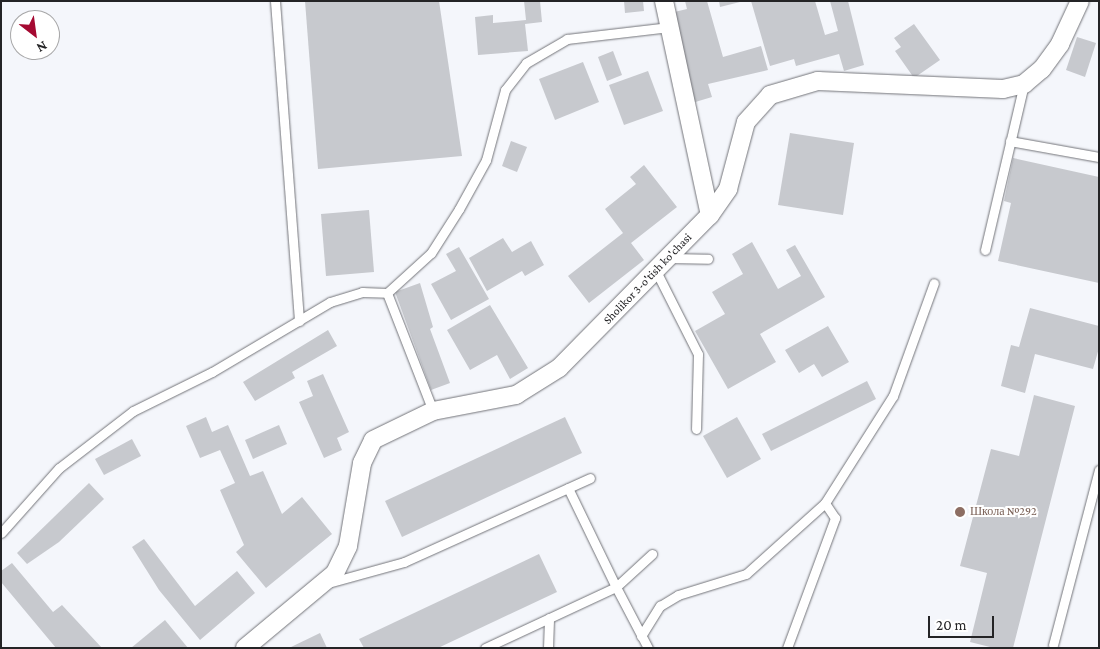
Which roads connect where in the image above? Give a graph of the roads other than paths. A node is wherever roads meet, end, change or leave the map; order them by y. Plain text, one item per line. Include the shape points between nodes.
1 (275, 1) edge
2 (664, 1) edge
3 (1080, 1) edge
4 (669, 27) junction
5 (1024, 84) junction
6 (1010, 141) junction
7 (1099, 158) edge
8 (710, 215) junction
9 (985, 250) dead end
10 (669, 258) junction
11 (708, 259) dead end
12 (656, 270) junction
13 (934, 283) dead end
14 (387, 293) junction
15 (299, 320) junction
16 (432, 411) junction
17 (696, 429) dead end
18 (1099, 470) edge
19 (590, 478) dead end
20 (568, 488) junction
21 (825, 503) junction
22 (1, 533) edge
23 (652, 554) dead end
24 (325, 584) junction
25 (616, 587) junction
26 (549, 618) junction
27 (641, 636) junction
28 (1053, 645) dead end
29 (244, 648) edge
30 (485, 648) edge
31 (548, 648) edge
32 (648, 648) edge
33 (788, 648) edge

1 - 15 lane
2 - 4 street
3 - 5 street, Sholikor 3-o'tish ko'chasi via 1056,50 1042,70
4 - 8 street
4 - 14 lane via 567,39 526,63 504,90 486,160 459,209 431,253
5 - 6 lane
5 - 8 street, Sholikor 3-o'tish ko'chasi via 1004,89 818,81 785,89 758,106 746,122 728,189
6 - 7 lane
6 - 9 lane
8 - 10 street, Sholikor 3-o'tish ko'chasi
10 - 11 lane
10 - 12 street, Sholikor 3-o'tish ko'chasi
12 - 16 street, Sholikor 3-o'tish ko'chasi via 566,361 532,388 500,400
12 - 17 lane via 698,354
13 - 21 lane via 893,396
14 - 15 lane via 362,292 330,302
14 - 16 lane
15 - 22 lane via 212,372 133,411 59,468
16 - 24 street, Sholikor 3-o'tish ko'chasi via 384,432 366,451 348,546 335,573
18 - 28 lane
19 - 20 lane
20 - 24 lane via 404,562
20 - 25 lane
21 - 27 lane via 746,574 678,596 660,606
21 - 33 lane via 834,518
23 - 25 lane
24 - 29 street, Sholikor 3-o'tish ko'chasi
25 - 26 lane
25 - 27 lane
26 - 30 lane
26 - 31 lane
27 - 32 lane

